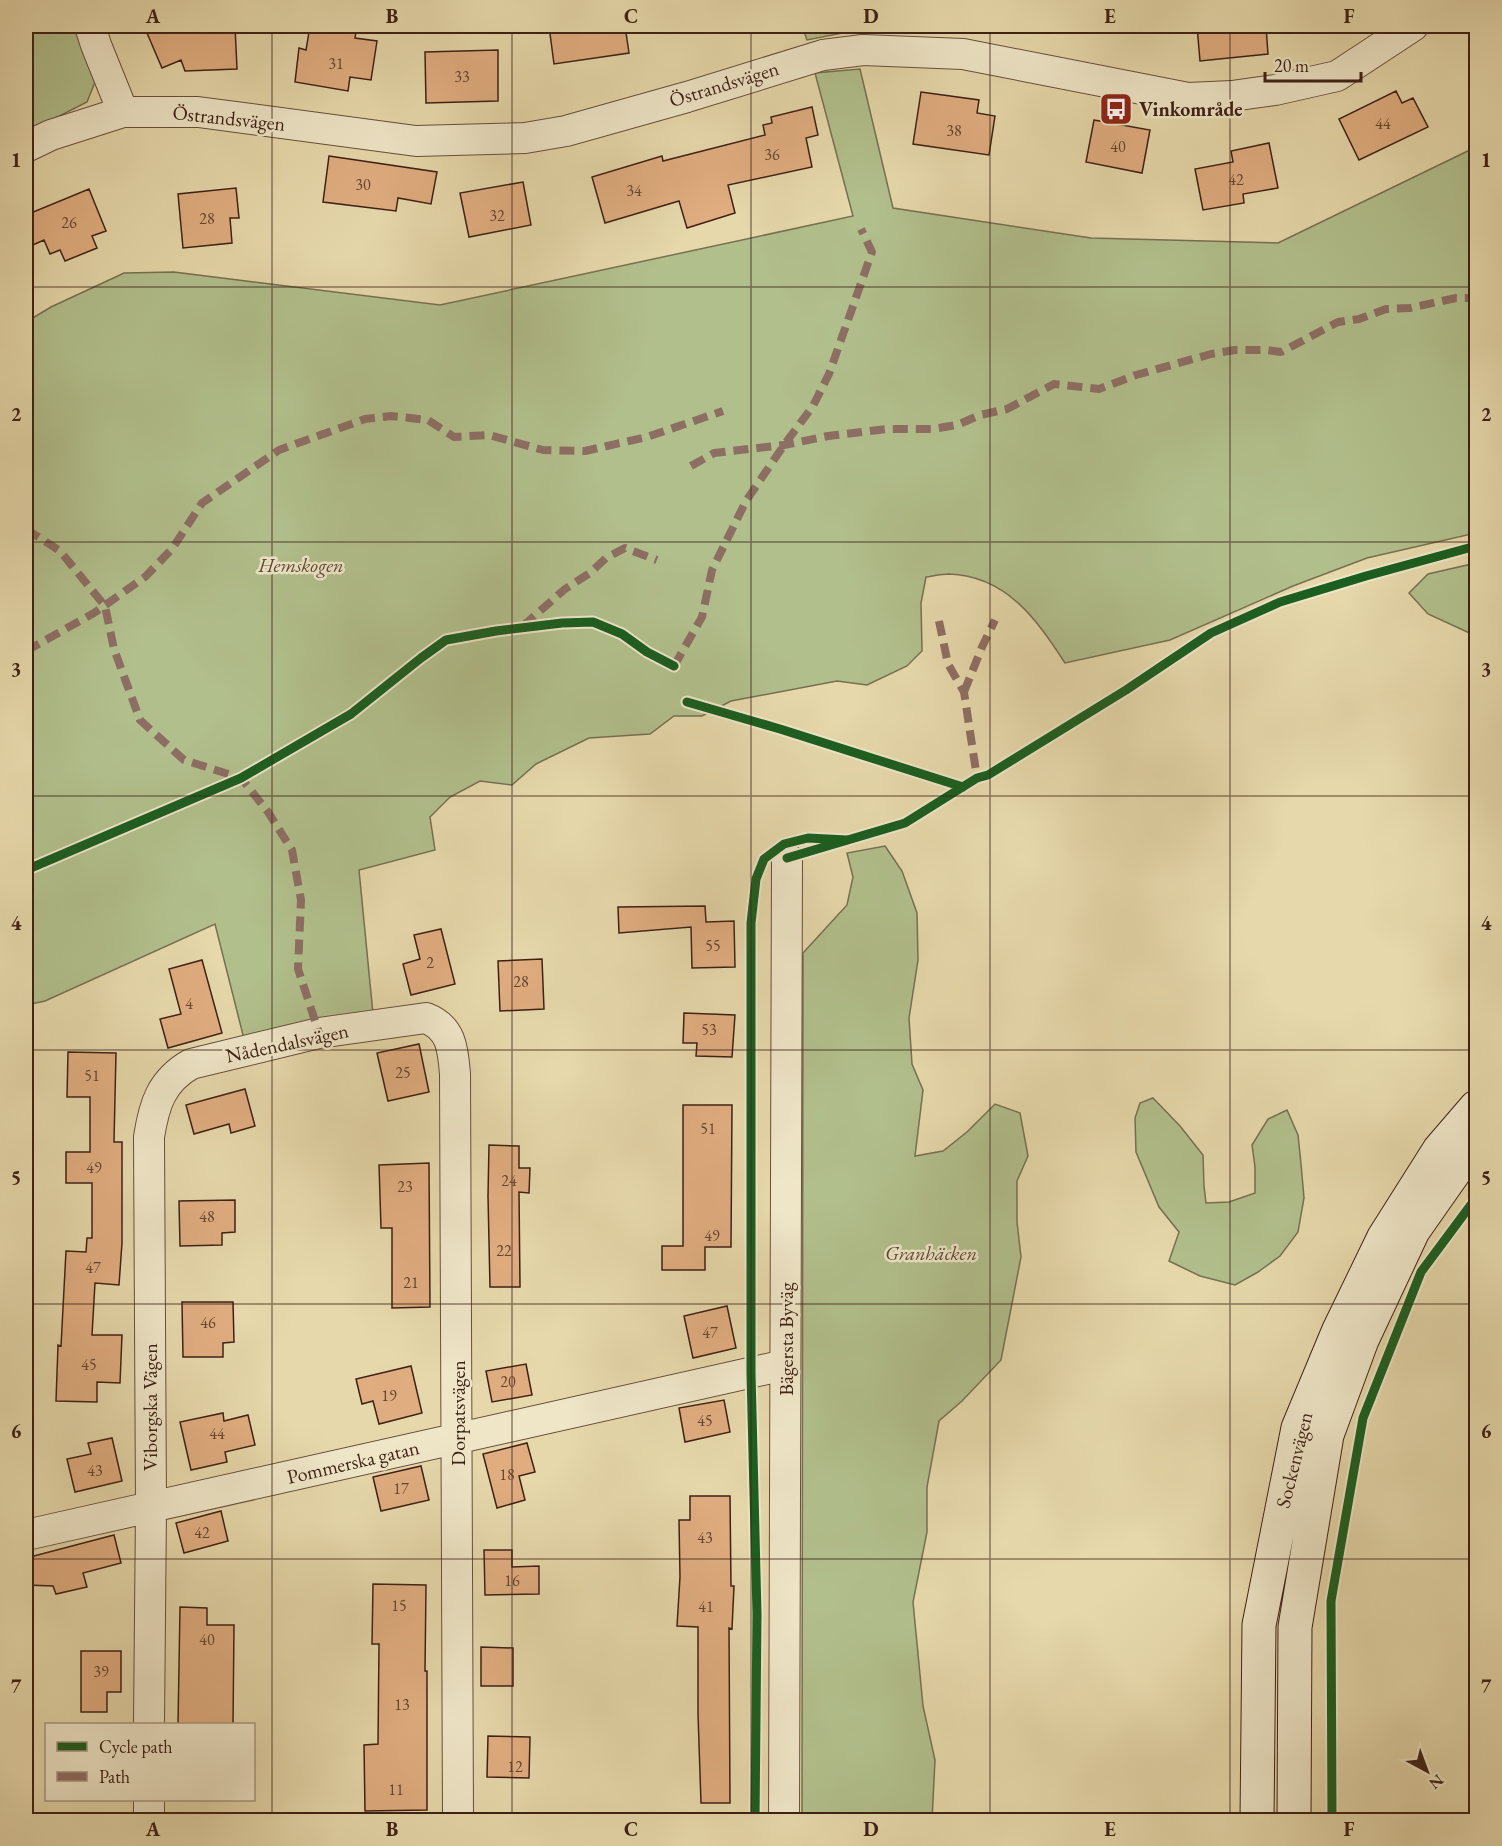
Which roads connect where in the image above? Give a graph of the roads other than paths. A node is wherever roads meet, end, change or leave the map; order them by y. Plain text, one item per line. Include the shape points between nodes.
1 (90, 26) edge
2 (1413, 26) edge
3 (123, 112) junction
4 (26, 147) edge
5 (788, 858) dead end
6 (426, 1018) joint
7 (161, 1092) joint
8 (1476, 1107) edge
9 (1476, 1144) edge
10 (785, 1365) junction
11 (458, 1438) junction
12 (151, 1508) junction
13 (26, 1535) edge
14 (149, 1723) edge
15 (149, 1801) edge
16 (149, 1821) edge
17 (458, 1821) edge
18 (784, 1821) edge
19 (1257, 1821) edge
20 (1294, 1821) edge

1 - 3 street
2 - 3 street, Östrandsvägen via 1337,76 1232,96 1188,98 963,54 863,50 823,55 577,128 525,138 416,141 198,112
3 - 4 street, Östrandsvägen
5 - 10 street, Bägersta Byväg
6 - 7 street, Nådendalsvägen via 319,1033 191,1064 177,1072
6 - 11 street, Dorpatsvägen via 435,1022 453,1046
7 - 12 street, Viborgska Vägen via 149,1137
8 - 19 main road, Sockenvägen via 1439,1150 1384,1237 1298,1428 1259,1625
9 - 20 main road, Sockenvägen via 1413,1231 1362,1340 1327,1436 1295,1627
10 - 11 street, Pommerska gatan
10 - 18 street, Bägersta Byväg
11 - 12 street, Pommerska gatan
11 - 17 street, Dorpatsvägen
12 - 13 street, Pommerska gatan
12 - 14 street, Viborgska Vägen
15 - 16 street

